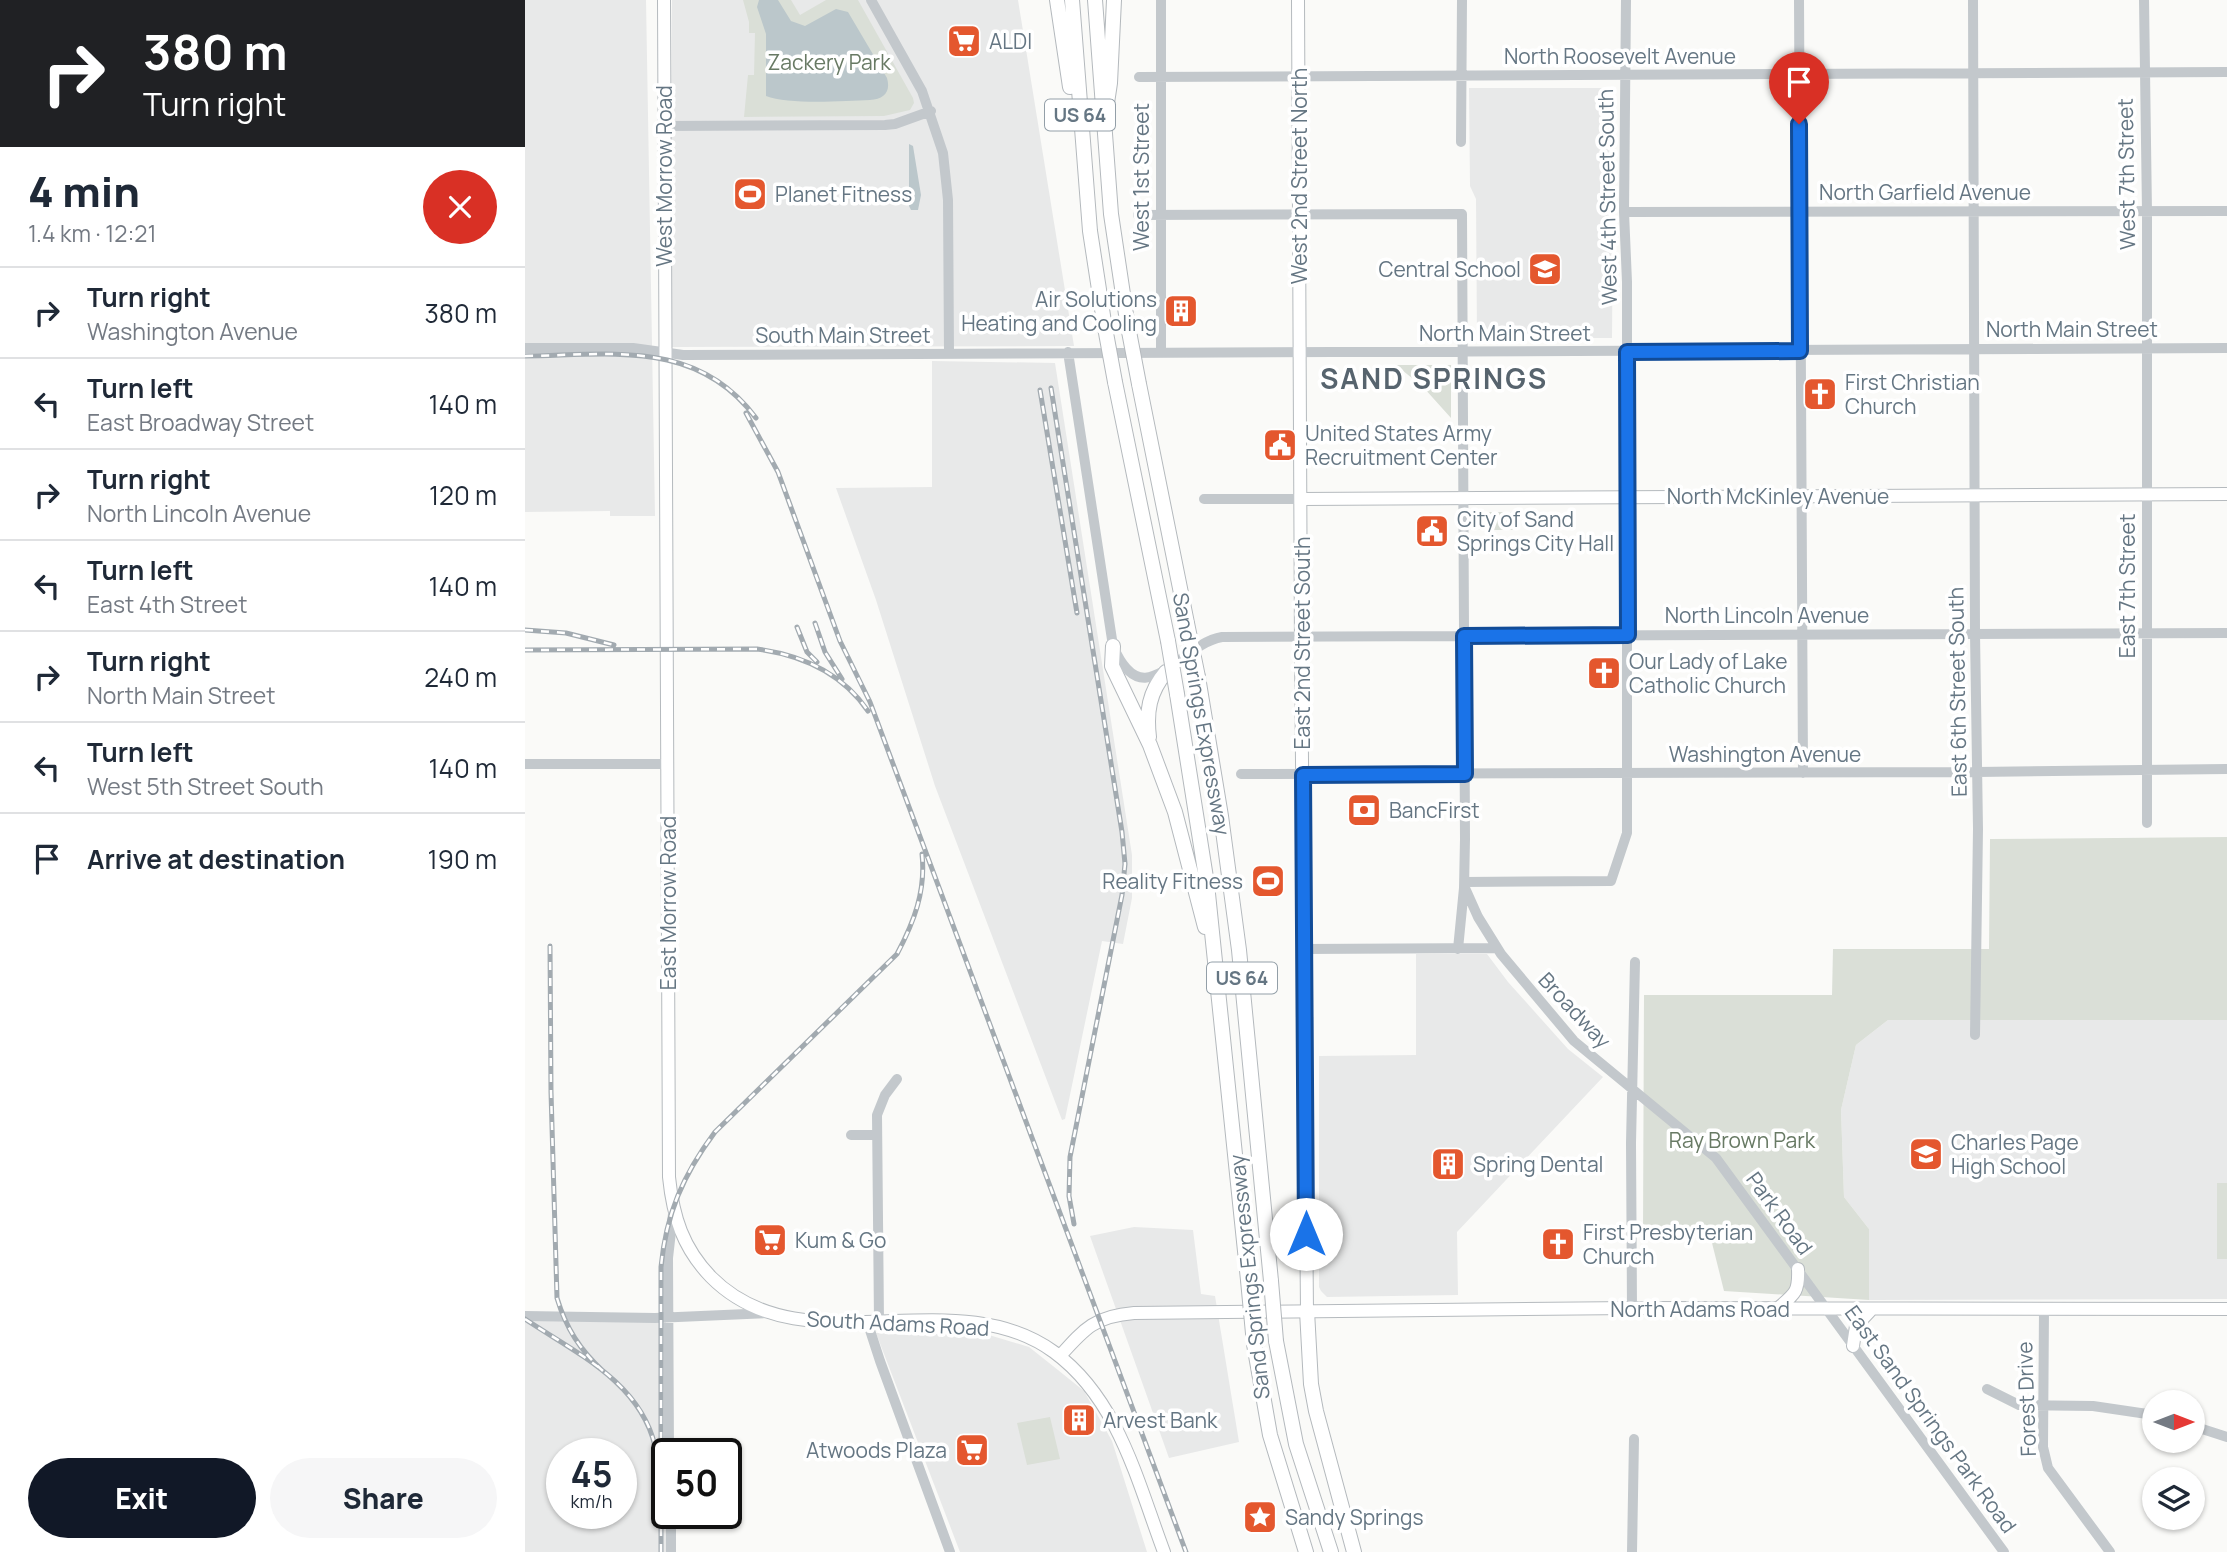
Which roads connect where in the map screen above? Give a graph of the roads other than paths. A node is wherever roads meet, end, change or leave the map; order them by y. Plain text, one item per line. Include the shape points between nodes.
1 (664, 0) edge
2 (871, 0) edge
3 (1056, 0) edge
4 (1072, 0) edge
5 (1095, 0) edge
6 (1115, 0) edge
7 (1161, 0) edge
8 (1298, 0) edge
9 (1462, 0) edge
10 (1626, 0) edge
11 (1799, 0) edge
12 (1973, 0) edge
13 (2144, 0) edge
14 (2227, 72) edge
15 (1974, 73) junction
16 (2144, 73) junction
17 (1799, 74) junction
18 (1625, 75) junction
19 (1299, 76) junction
20 (1462, 76) junction
21 (1139, 77) dead end
22 (1160, 77) junction
23 (931, 111) junction
24 (664, 126) junction
25 (1103, 126) junction
26 (1461, 142) dead end
27 (1974, 210) junction
28 (2227, 211) edge
29 (1624, 212) junction
30 (1799, 212) junction
31 (2147, 212) junction
32 (1299, 214) junction
33 (1138, 215) dead end
34 (1161, 215) junction
35 (1090, 231) junction
36 (525, 348) edge
37 (2146, 348) junction
38 (2227, 348) edge
39 (1974, 349) junction
40 (664, 351) junction
41 (1800, 351) junction
42 (1068, 352) junction
43 (1462, 352) junction
44 (1627, 352) junction
45 (949, 353) junction
46 (1161, 353) junction
47 (1300, 353) junction
48 (2146, 494) junction
49 (2227, 494) edge
50 (1975, 495) junction
51 (1802, 496) junction
52 (1628, 497) junction
53 (1463, 498) junction
54 (1204, 499) dead end
55 (1300, 499) junction
56 (2147, 633) junction
57 (2227, 633) edge
58 (1975, 634) junction
59 (1628, 635) junction
60 (1802, 635) junction
61 (1301, 636) junction
62 (1464, 636) junction
63 (1113, 646) junction
64 (1166, 672) junction
65 (1150, 746) junction
66 (525, 764) edge
67 (667, 764) junction
68 (2227, 769) edge
69 (2147, 771) junction
70 (1976, 772) junction
71 (1803, 773) junction
72 (1241, 774) dead end
73 (1465, 774) junction
74 (1628, 774) junction
75 (1303, 775) junction
76 (2147, 823) dead end
77 (1464, 885) junction
78 (1497, 948) junction
79 (1304, 949) junction
80 (1458, 949) junction
81 (1635, 962) dead end
82 (1218, 983) junction
83 (1975, 1035) dead end
84 (897, 1079) dead end
85 (1633, 1089) junction
86 (851, 1135) dead end
87 (877, 1135) junction
88 (673, 1212) junction
89 (1798, 1269) junction
90 (1632, 1308) junction
91 (1777, 1309) junction
92 (1827, 1309) junction
93 (1872, 1309) junction
94 (2044, 1309) junction
95 (2227, 1309) edge
96 (1307, 1311) junction
97 (769, 1313) junction
98 (525, 1316) edge
99 (669, 1317) junction
100 (873, 1321) junction
101 (1853, 1346) junction
102 (1060, 1356) junction
103 (1987, 1389) dead end
104 (2043, 1406) junction
105 (2142, 1413) edge
106 (2205, 1430) edge
107 (2227, 1437) edge
108 (669, 1438) edge
109 (1634, 1439) dead end
110 (671, 1529) edge
111 (671, 1552) edge
112 (950, 1552) edge
113 (1164, 1552) edge
114 (1306, 1552) edge
115 (1331, 1552) edge
116 (1354, 1552) edge
117 (1632, 1552) edge
118 (2004, 1552) edge
119 (2110, 1552) edge

1 - 24 main road, West Morrow Road
2 - 23 street
3 - 35 highway
4 - 35 highway, Sand Springs Expressway / US 64
5 - 25 highway, Sand Springs Expressway / US 64
6 - 25 highway via 1111,83
7 - 22 street, West 1st Street
8 - 19 main road, West 2nd Street North
9 - 20 street
10 - 18 street, West 4th Street South
11 - 17 street
12 - 15 street, East 6th Street South
13 - 16 street, West 7th Street
14 - 16 street, North Roosevelt Avenue
15 - 16 street, North Roosevelt Avenue
15 - 17 street, North Roosevelt Avenue
15 - 27 street, East 6th Street South
16 - 31 street, West 7th Street
17 - 18 street, North Roosevelt Avenue
17 - 30 street
18 - 20 street, North Roosevelt Avenue
18 - 29 street, West 4th Street South
19 - 20 street, North Roosevelt Avenue
19 - 22 street, North Roosevelt Avenue
19 - 32 main road, West 2nd Street North
20 - 26 street
21 - 22 street, North Roosevelt Avenue
22 - 34 street, West 1st Street
23 - 24 street via 885,125
23 - 45 street via 947,185
24 - 40 main road, West Morrow Road
25 - 115 highway, Sand Springs Expressway / US 64, bridge via 1127,321 1221,816 1239,950 1276,1341 1296,1444
27 - 30 street, North Garfield Avenue
27 - 31 street, North Garfield Avenue
27 - 39 street, East 6th Street South
28 - 31 street, North Garfield Avenue
29 - 30 street, North Garfield Avenue
29 - 44 street, West 4th Street South
30 - 41 street
31 - 37 street, West 7th Street
32 - 34 street
32 - 43 street via 1462,214
32 - 47 main road, West 2nd Street North
33 - 34 street
34 - 46 street, West 1st Street
35 - 82 highway, Sand Springs Expressway / US 64, bridge via 1115,382 1168,641
36 - 40 street, South Main Street
37 - 38 street, North Main Street
37 - 39 street, North Main Street
37 - 48 street, East 7th Street
39 - 41 street, North Main Street
39 - 50 street, East 6th Street South
40 - 45 street, South Main Street via 683,355
40 - 67 main road, East Morrow Road
41 - 44 street, North Main Street
41 - 51 street
42 - 45 street, South Main Street
42 - 46 street, South Main Street
42 - 63 street
43 - 44 street, North Main Street
43 - 47 street, North Main Street
43 - 53 street
44 - 52 street, West 4th Street South
46 - 47 street, North Main Street
47 - 55 main road, East 2nd Street South
48 - 49 main road, North McKinley Avenue
48 - 50 main road, North McKinley Avenue
48 - 56 street, East 7th Street
50 - 51 main road, North McKinley Avenue
50 - 58 street, East 6th Street South
51 - 52 main road, North McKinley Avenue
51 - 60 street
52 - 53 main road, North McKinley Avenue
52 - 59 street, West 4th Street South
53 - 55 main road, North McKinley Avenue
53 - 62 street
54 - 55 street, North McKinley Avenue
55 - 61 main road, East 2nd Street South
56 - 57 street, North Lincoln Avenue
56 - 58 street, North Lincoln Avenue
56 - 69 street, East 7th Street
58 - 60 street, North Lincoln Avenue
58 - 70 street, East 6th Street South
59 - 60 street, North Lincoln Avenue
59 - 62 street, North Lincoln Avenue
59 - 74 street, West 4th Street South
60 - 71 street
61 - 62 street, North Lincoln Avenue
61 - 64 street, North Lincoln Avenue via 1210,639
61 - 75 main road, East 2nd Street South
62 - 73 street
63 - 64 street via 1132,674 1147,678
63 - 65 highway via 1112,666
64 - 65 highway via 1149,702
65 - 82 highway via 1175,812
66 - 67 street
67 - 88 main road, East Morrow Road via 669,1177
68 - 69 street, Washington Avenue
69 - 70 street, Washington Avenue
69 - 76 street, East 7th Street
70 - 71 street, Washington Avenue
70 - 83 street, East 6th Street South
71 - 74 street, Washington Avenue
72 - 75 street, Washington Avenue
73 - 74 street, Washington Avenue
73 - 75 street, Washington Avenue
73 - 77 street
74 - 77 street, West 4th Street South via 1627,833 1611,881
75 - 79 main road, East 2nd Street South
77 - 78 street, Broadway
77 - 80 street
78 - 80 street
78 - 85 street, Broadway via 1574,1041
79 - 80 street
79 - 96 main road, East 2nd Street South
81 - 85 street
82 - 114 highway, Sand Springs Expressway / US 64, bridge via 1254,1344 1270,1435
84 - 87 street via 880,1105
85 - 89 street, Park Road via 1716,1158
85 - 90 street
86 - 87 street
87 - 100 street
88 - 97 main road, South Adams Road via 698,1263 730,1292
88 - 99 street, East Morrow Road
89 - 91 main road via 1798,1288
89 - 92 street, Park Road
90 - 91 main road, North Adams Road
90 - 96 main road, North Adams Road
91 - 92 main road, North Adams Road
92 - 93 main road, North Adams Road
92 - 101 street, East Sand Springs Park Road
93 - 94 main road, North Adams Road
93 - 101 main road via 1856,1326
94 - 95 main road, North Adams Road
94 - 104 street, Forest Drive
96 - 102 main road, North Adams Road via 1120,1314 1087,1328
96 - 116 highway via 1316,1411
97 - 99 street, South Adams Road
97 - 100 main road, South Adams Road via 808,1320
98 - 99 street, South Adams Road
99 - 108 street, East Morrow Road
100 - 102 main road, South Adams Road via 955,1321 996,1327 1025,1336
100 - 112 street via 880,1361
101 - 118 street, East Sand Springs Park Road
102 - 113 main road, South Adams Road via 1090,1385 1114,1424
103 - 104 street via 2019,1405
104 - 105 street via 2093,1406
104 - 119 street, Forest Drive via 2048,1468
106 - 107 street
109 - 117 street
110 - 111 street

